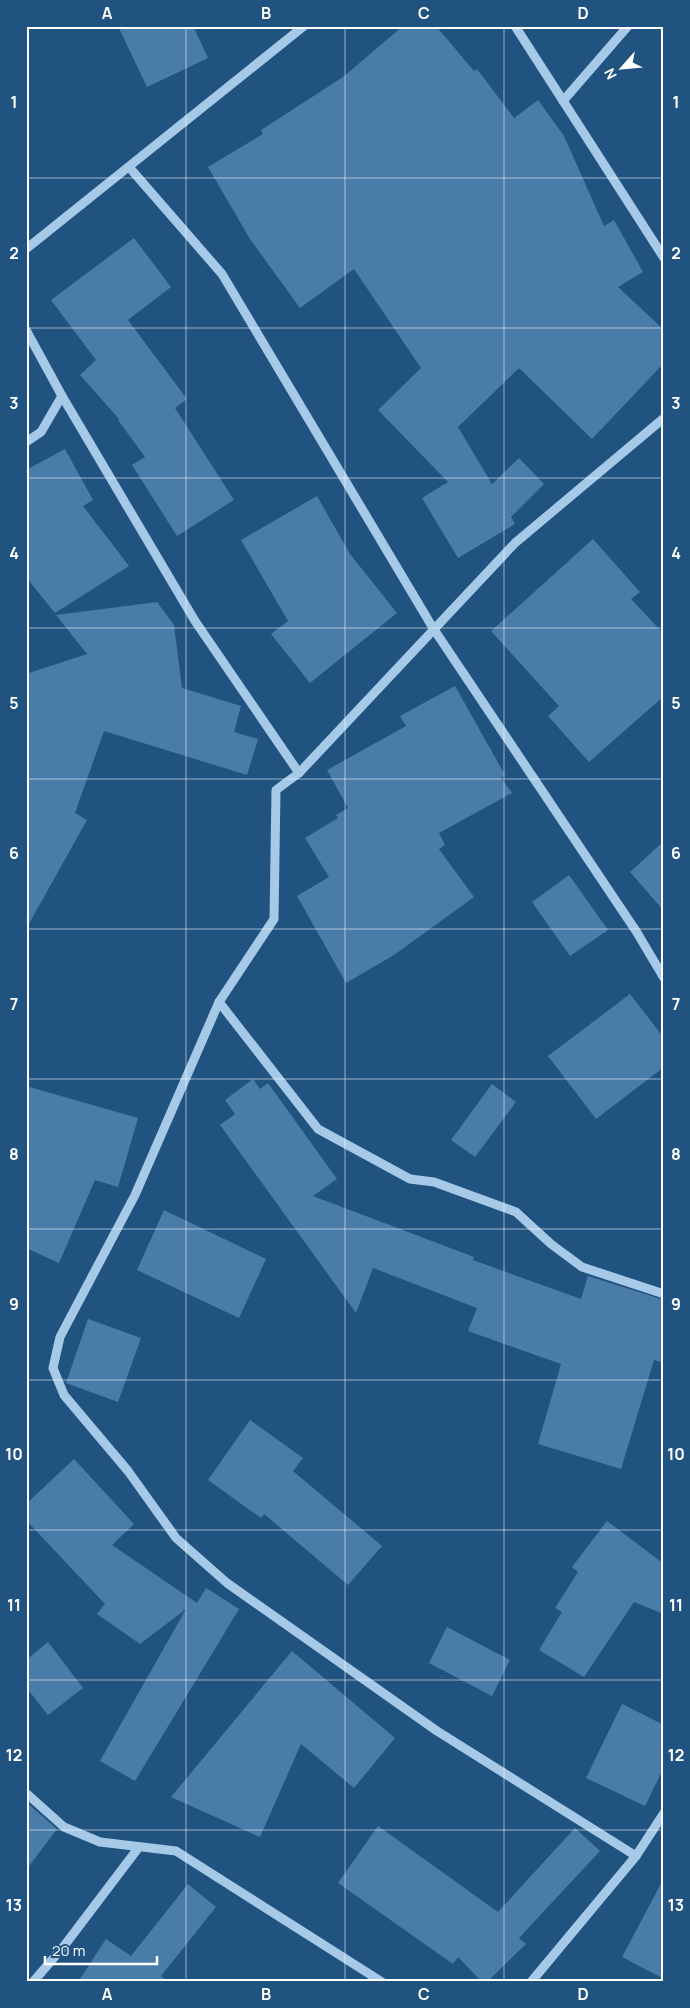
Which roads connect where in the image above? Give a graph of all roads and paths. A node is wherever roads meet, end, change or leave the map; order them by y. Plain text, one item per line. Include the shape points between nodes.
1 (304, 26) edge
2 (515, 26) edge
3 (628, 26) edge
4 (564, 101) junction
5 (129, 167) junction
6 (26, 249) edge
7 (664, 258) edge
8 (26, 330) edge
9 (62, 396) junction
10 (664, 418) edge
11 (26, 442) edge
12 (433, 628) junction
13 (299, 773) junction
14 (664, 978) edge
15 (220, 1002) junction
16 (664, 1294) edge
17 (26, 1793) edge
18 (664, 1813) edge
19 (139, 1847) junction
20 (636, 1856) junction
21 (33, 1982) edge
22 (382, 1982) edge
23 (531, 1982) edge

1 - 5 street
2 - 4 street
3 - 4 street
4 - 7 street
5 - 6 street
5 - 12 street via 222,274
8 - 9 street
9 - 11 street via 41,432
9 - 13 street via 195,621
10 - 12 street via 515,543
12 - 13 street
12 - 14 street via 636,931
13 - 15 street via 276,790 274,919
15 - 16 street via 318,1129 410,1179 434,1182 516,1212 582,1267
15 - 20 street via 135,1195 60,1337 53,1368 64,1394 128,1471 176,1538 227,1583 437,1731
17 - 19 street via 64,1826 100,1842
18 - 20 street
19 - 21 street
19 - 22 street via 176,1851
20 - 23 street

